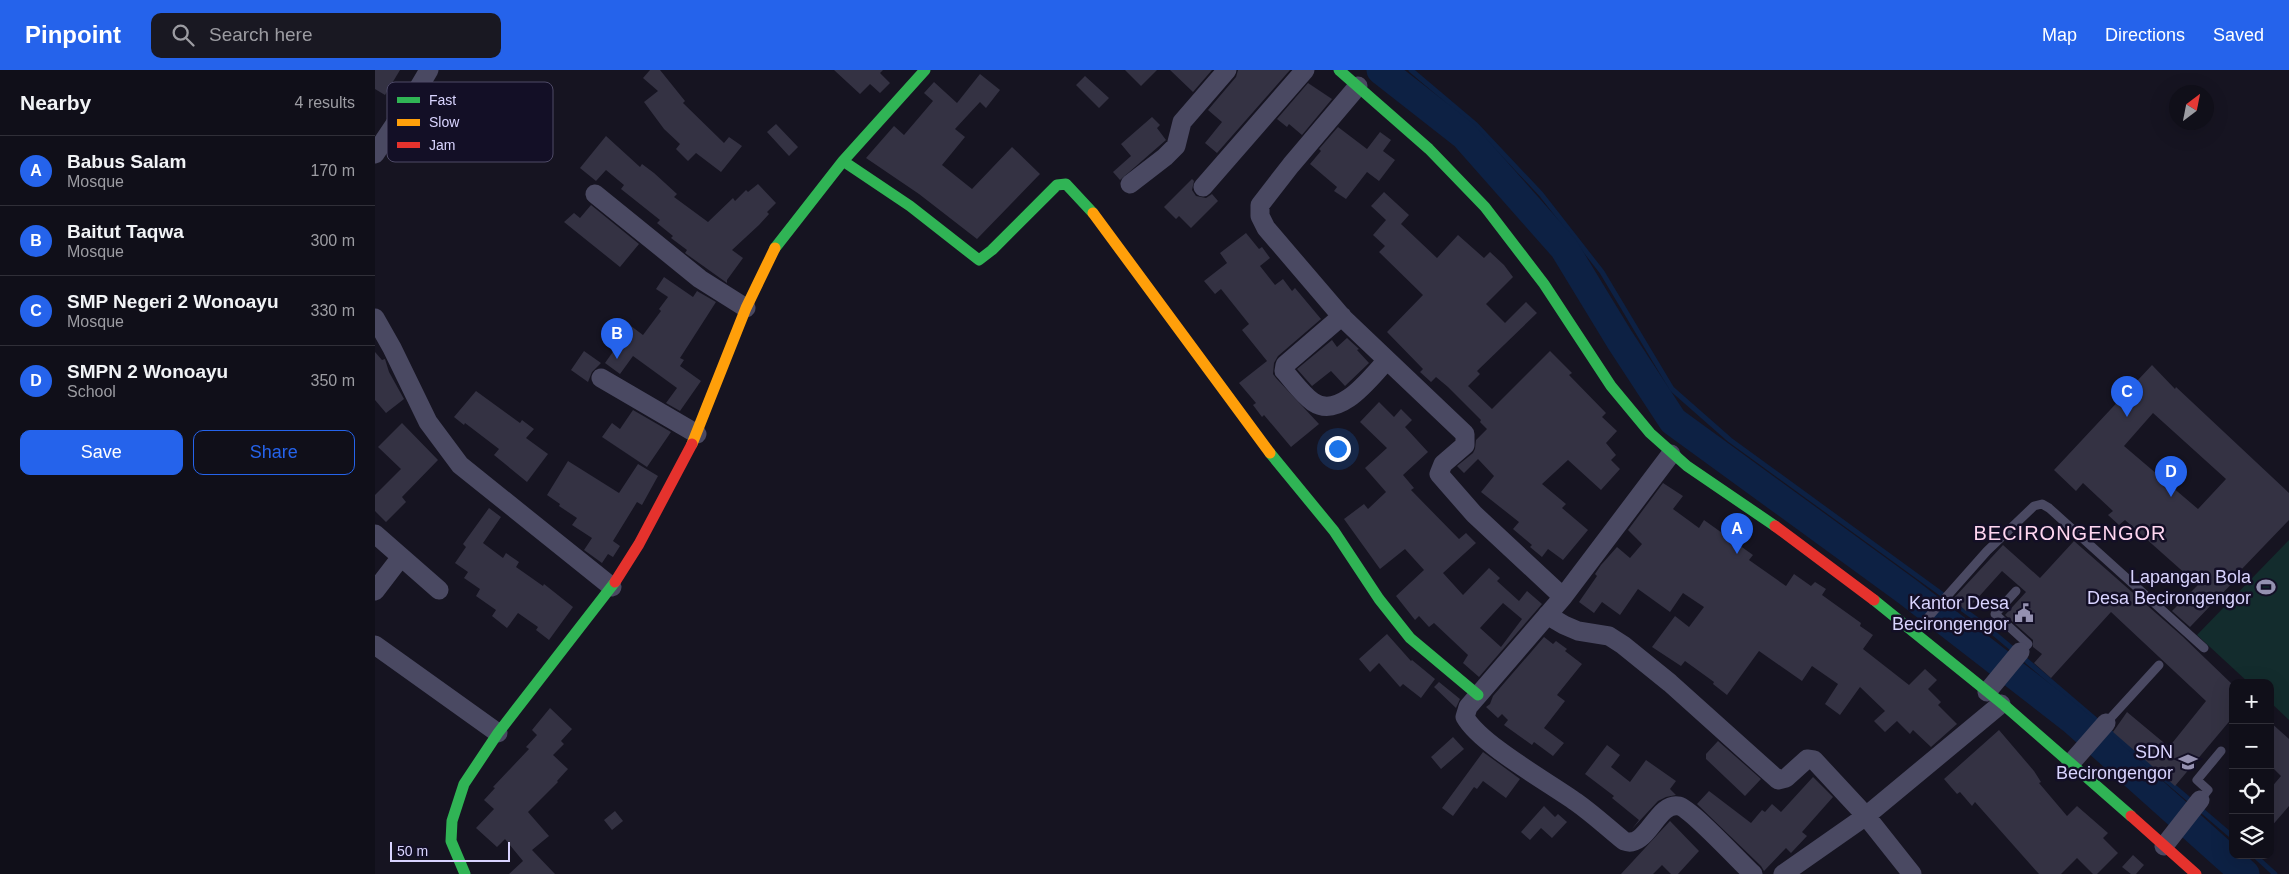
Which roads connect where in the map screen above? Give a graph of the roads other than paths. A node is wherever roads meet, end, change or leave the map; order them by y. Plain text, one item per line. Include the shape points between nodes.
1 (429, 70) edge
2 (925, 70) edge
3 (1227, 70) edge
4 (1305, 70) edge
5 (1339, 70) edge
6 (422, 82) edge
7 (1358, 86) junction
8 (387, 136) edge
9 (375, 154) edge
10 (843, 161) junction
11 (1130, 184) dead end
12 (1203, 187) dead end
13 (595, 194) dead end
14 (746, 308) junction
15 (1342, 316) junction
16 (375, 318) edge
17 (1387, 360) junction
18 (601, 378) dead end
19 (697, 434) junction
20 (1671, 454) junction
21 (375, 534) edge
22 (401, 557) junction
23 (612, 587) junction
24 (439, 590) dead end
25 (375, 591) edge
26 (2016, 591) dead end
27 (1563, 597) junction
28 (1547, 615) junction
29 (1914, 633) junction
30 (375, 645) edge
31 (2204, 648) dead end
32 (2159, 666) dead end
33 (2005, 675) junction
34 (1478, 695) junction
35 (498, 733) junction
36 (2097, 734) joint
37 (2221, 751) dead end
38 (2071, 762) junction
39 (2193, 809) joint
40 (1866, 816) junction
41 (2170, 839) junction
42 (461, 872) edge
43 (1753, 874) edge
44 (1783, 874) edge
45 (1912, 874) edge
46 (2195, 874) edge

1 - 6 street
2 - 10 street
3 - 11 street via 1182,122 1175,146
4 - 12 street
5 - 7 street
7 - 15 street via 1260,205 1260,216 1266,228
7 - 20 street via 1466,186 1528,261 1635,417
8 - 9 street
10 - 14 street via 771,252
10 - 34 street via 910,206 979,260 1057,185 1066,184 1105,230 1280,468 1333,530 1379,599 1410,638
13 - 14 street via 700,279
14 - 19 street
15 - 17 street
15 - 17 street via 1285,365 1284,371 1313,402 1330,406 1347,400
16 - 23 street via 428,422 460,465
17 - 27 street via 1465,434 1465,445 1443,464 1439,474 1474,514
18 - 19 street
19 - 23 street via 639,544
20 - 27 street
20 - 29 street via 1803,546
21 - 22 street
22 - 24 street
22 - 25 street
23 - 35 street
26 - 33 lane via 1995,614 2027,644
27 - 28 street
28 - 34 street
28 - 40 street via 1564,626 1609,636 1623,645 1670,682 1778,780 1786,778 1807,759 1814,760
29 - 31 lane via 2014,526 2034,506 2042,504
29 - 33 street
30 - 35 street
32 - 36 lane
33 - 38 street
33 - 40 street
34 - 43 street via 1468,707 1465,717 1470,725 1496,747 1578,803 1624,841 1638,840 1664,812 1679,806
35 - 42 street via 464,784 452,821 451,842
36 - 38 street
37 - 39 lane via 2197,780 2209,790
38 - 41 street
39 - 41 street
40 - 44 street
40 - 45 street
41 - 46 street

